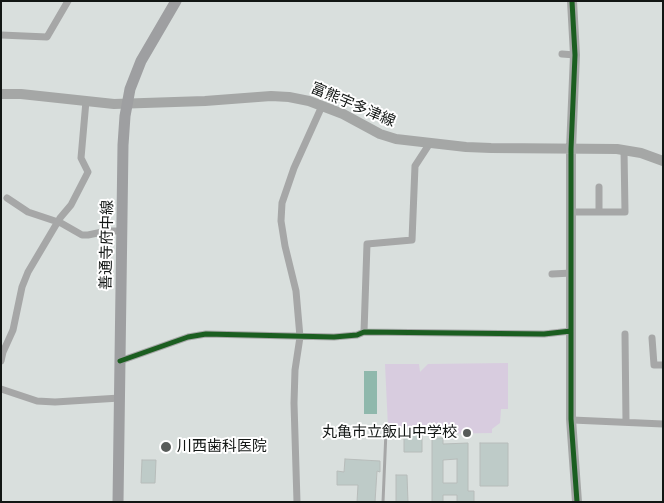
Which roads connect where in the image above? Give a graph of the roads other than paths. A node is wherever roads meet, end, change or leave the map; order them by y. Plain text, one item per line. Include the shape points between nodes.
1 (68, 1) edge
2 (176, 1) edge
3 (572, 1) edge
4 (1, 35) edge
5 (562, 54) dead end
6 (575, 55) junction
7 (1, 94) edge
8 (86, 101) junction
9 (127, 103) junction
10 (322, 106) junction
11 (430, 143) junction
12 (571, 149) junction
13 (624, 150) junction
14 (663, 160) edge
15 (599, 187) dead end
16 (4, 197) edge
17 (572, 212) junction
18 (599, 212) junction
19 (58, 223) junction
20 (122, 231) junction
21 (572, 272) junction
22 (552, 274) dead end
23 (364, 332) junction
24 (571, 332) junction
25 (625, 334) dead end
26 (300, 336) junction
27 (652, 338) dead end
28 (1, 361) edge
29 (120, 361) junction
30 (663, 365) edge
31 (1, 389) edge
32 (120, 398) junction
33 (572, 420) junction
34 (626, 422) junction
35 (663, 424) edge
36 (386, 431) dead end
37 (118, 502) edge
38 (297, 502) edge
39 (383, 502) edge
40 (578, 502) edge

1 - 4 street via 47,37
2 - 9 main road, 善通寺府中線 via 141,62
3 - 6 main road
5 - 6 street
6 - 12 main road
7 - 8 main road, 富熊宇多津線
8 - 9 main road, 富熊宇多津線
8 - 19 street via 81,158 88,172
9 - 10 main road, 富熊宇多津線 via 271,96
9 - 20 main road, 善通寺府中線
10 - 11 main road, 富熊宇多津線 via 387,137
10 - 26 street via 282,203 285,246 296,291
11 - 12 main road, 富熊宇多津線
11 - 23 street via 415,166 412,240 367,244
12 - 13 main road, 富熊宇多津線
12 - 17 main road
13 - 14 main road, 富熊宇多津線
13 - 18 street via 625,212
15 - 18 street
16 - 19 street via 28,212
17 - 18 street
17 - 21 main road
19 - 20 street via 82,235
19 - 28 street via 28,272
20 - 29 main road, 善通寺府中線
21 - 22 street
21 - 24 main road
23 - 24 street
23 - 26 street via 357,336
24 - 33 main road
25 - 34 street
26 - 29 street via 206,334 188,337
26 - 38 street via 294,403
27 - 30 street via 654,365
29 - 32 main road, 善通寺府中線
31 - 32 street via 37,401
32 - 37 main road, 善通寺府中線
33 - 34 street
33 - 40 main road
34 - 35 street
36 - 39 lane

